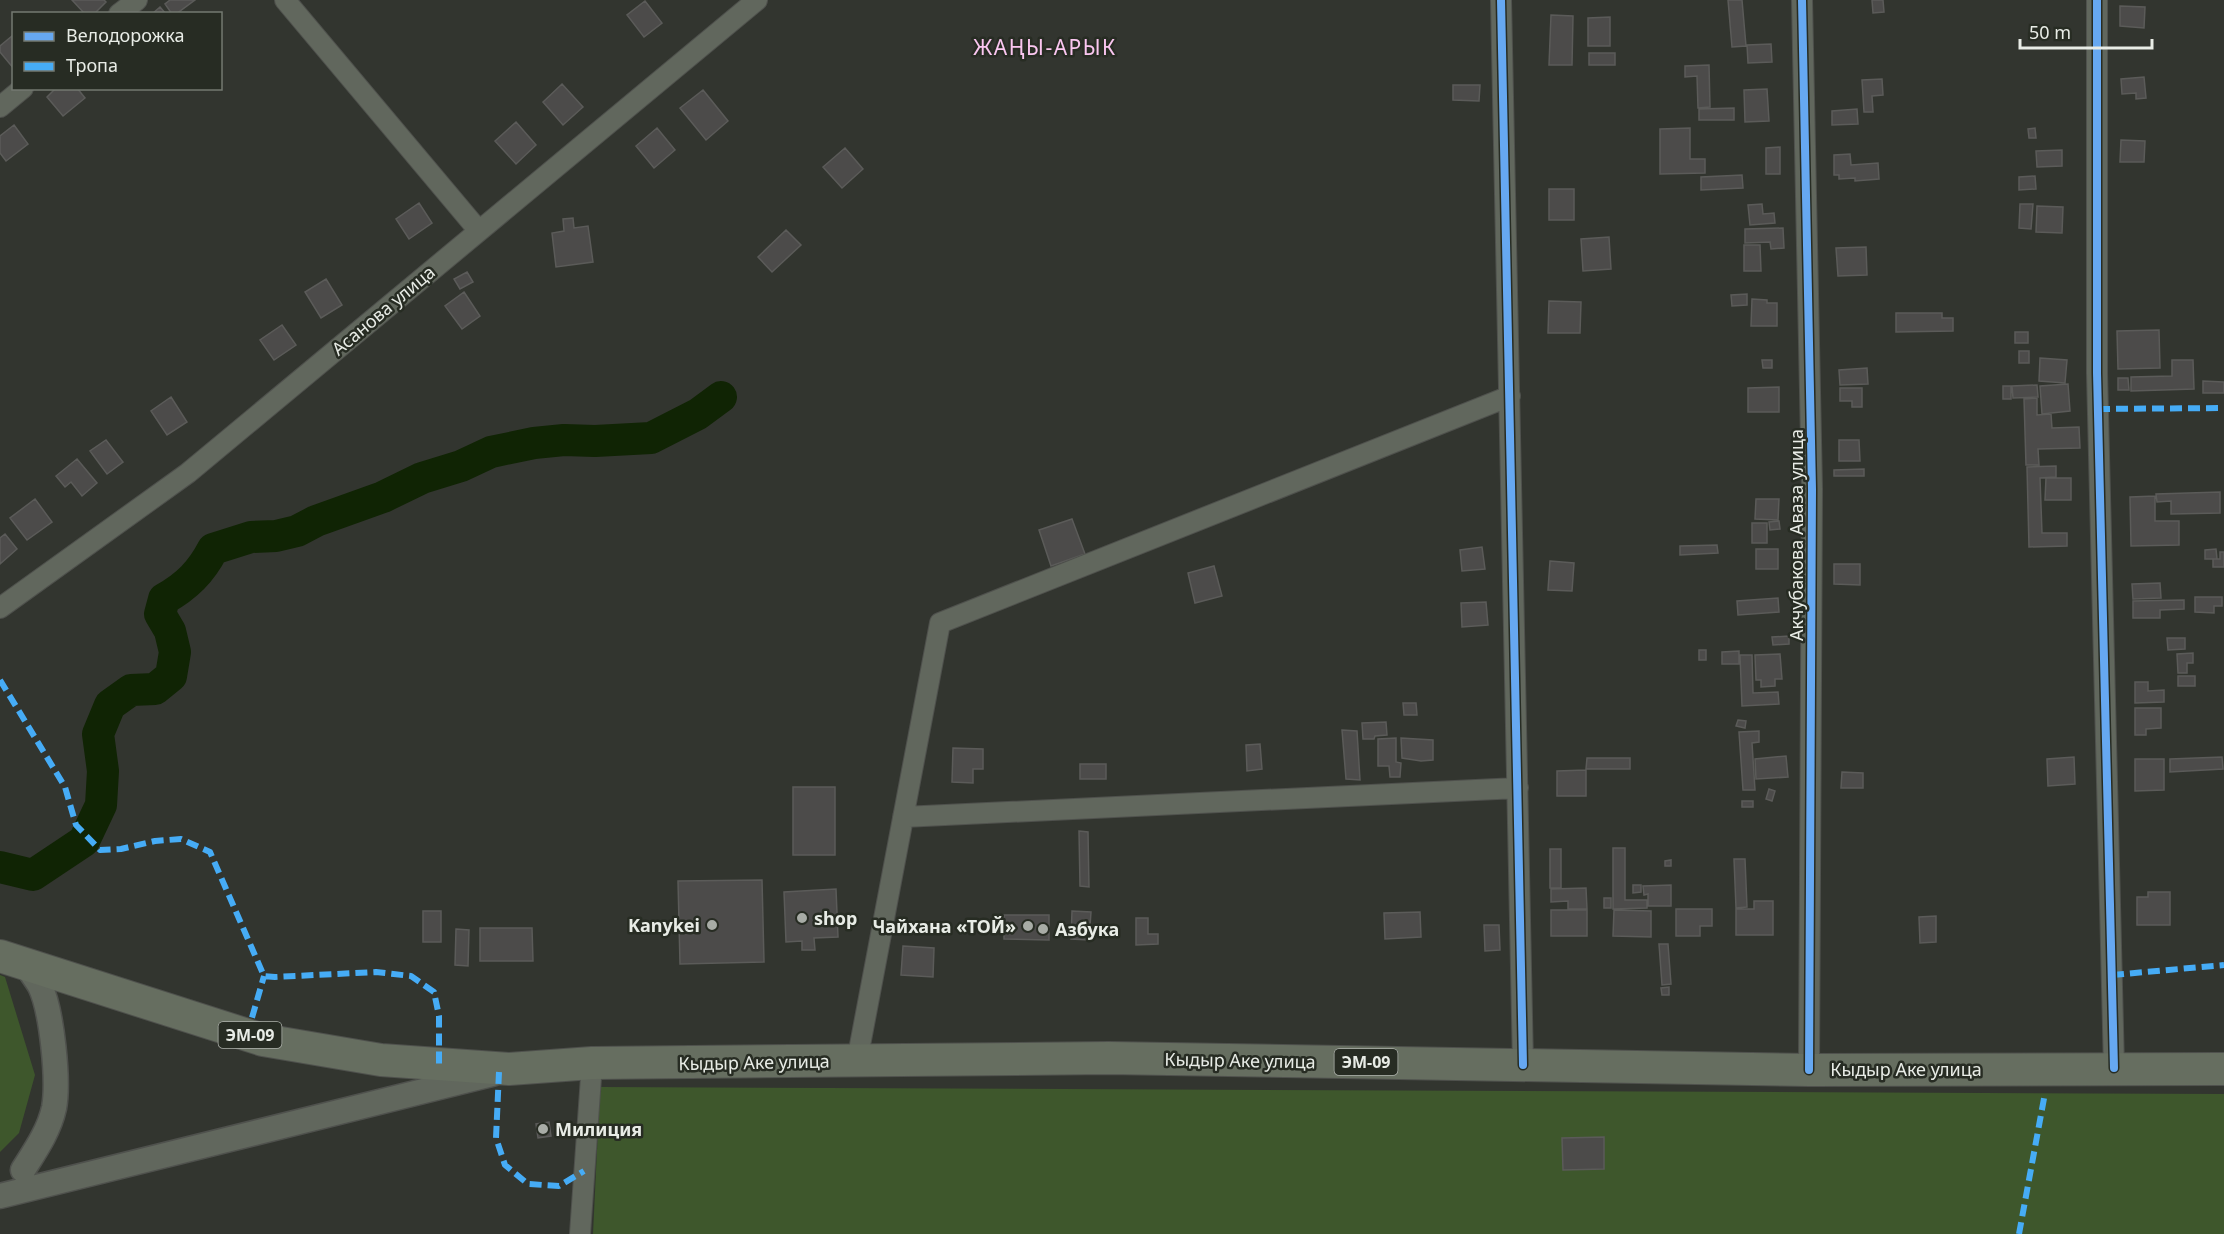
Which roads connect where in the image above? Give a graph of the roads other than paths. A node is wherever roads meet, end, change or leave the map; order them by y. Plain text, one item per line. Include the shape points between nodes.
1 (137, 0) edge
2 (285, 0) edge
3 (757, 0) edge
4 (1501, 0) edge
5 (1802, 0) edge
6 (2097, 0) edge
7 (122, 12) edge
8 (21, 90) edge
9 (0, 107) edge
10 (479, 231) junction
11 (1510, 396) junction
12 (0, 608) edge
13 (1518, 788) junction
14 (903, 817) junction
15 (14, 961) edge
16 (857, 1061) junction
17 (592, 1063) junction
18 (1523, 1065) junction
19 (2114, 1068) junction
20 (509, 1069) junction
21 (2224, 1069) edge
22 (1809, 1070) junction
23 (23, 1170) dead end
24 (0, 1196) edge
25 (580, 1234) edge

1 - 7 street
2 - 10 street
3 - 10 street, Асанова улица
4 - 11 street
5 - 22 street, Акчубакова Аваза улица via 1812,489
6 - 19 street via 2097,373
8 - 9 street
10 - 12 street, Асанова улица via 188,473
11 - 13 street
11 - 14 street via 940,623
13 - 14 street
13 - 18 street
14 - 16 street
15 - 20 highway, ЭМ-09 via 263,1040 381,1060
15 - 23 street via 40,987 53,1049 55,1082 54,1109 43,1138
16 - 17 highway, Кыдыр Аке улица / ЭМ-09
16 - 18 highway, Кыдыр Аке улица / ЭМ-09 via 1109,1058
17 - 20 highway, Кыдыр Аке улица / ЭМ-09
17 - 25 street
18 - 22 highway, Кыдыр Аке улица / ЭМ-09
19 - 21 highway, Кыдыр Аке улица / ЭМ-09
19 - 22 highway, Кыдыр Аке улица / ЭМ-09
20 - 24 street

